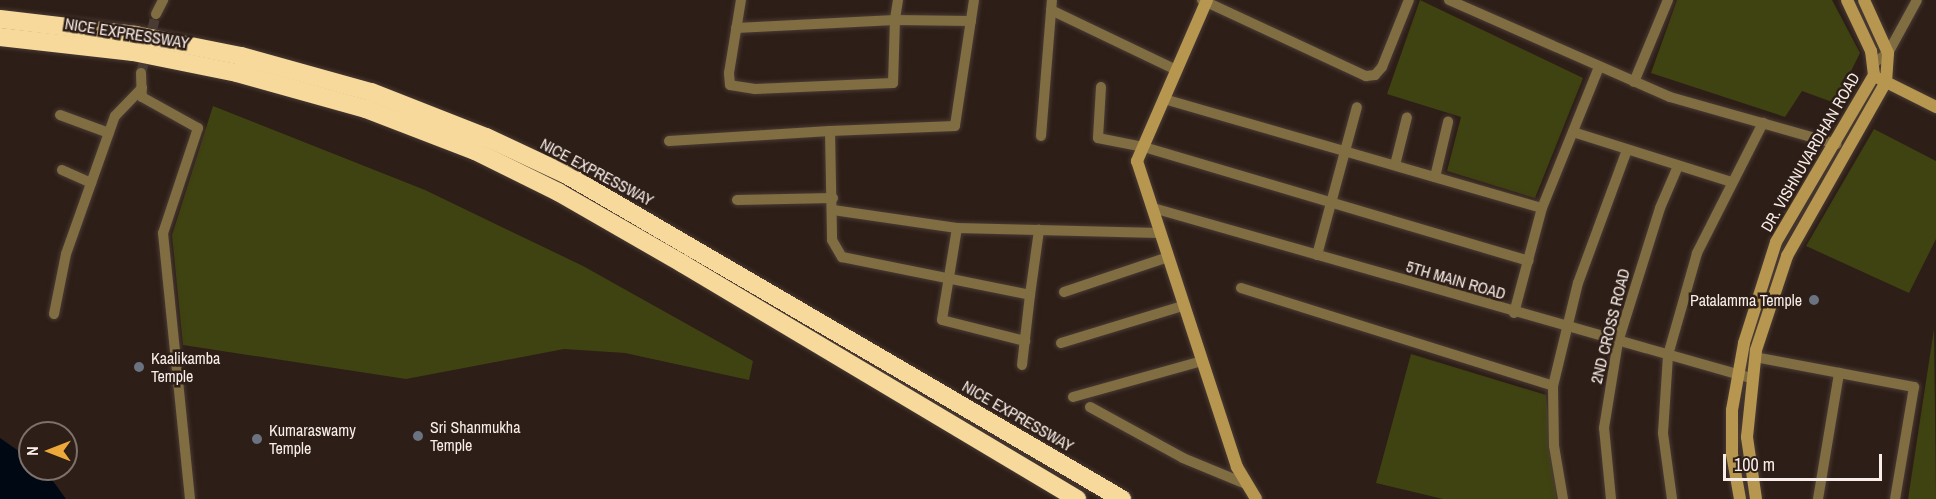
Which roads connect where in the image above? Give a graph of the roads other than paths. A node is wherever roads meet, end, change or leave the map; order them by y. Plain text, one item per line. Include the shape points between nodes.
1 (163, 0) edge
2 (741, 0) edge
3 (898, 0) edge
4 (974, 0) edge
5 (1409, 0) edge
6 (1449, 0) edge
7 (1668, 0) edge
8 (1848, 0) edge
9 (1864, 0) edge
10 (1917, 0) edge
11 (1205, 1) edge
12 (1052, 5) edge
13 (156, 14) tunnel mouth
14 (0, 19) edge
15 (895, 20) junction
16 (971, 21) junction
17 (736, 28) junction
18 (0, 37) edge
19 (1888, 53) junction
20 (1599, 67) junction
21 (1874, 69) junction
22 (1176, 70) junction
23 (141, 73) tunnel mouth
24 (1634, 82) junction
25 (1886, 82) junction
26 (1101, 87) dead end
27 (142, 88) junction
28 (1164, 99) junction
29 (1357, 107) dead end
30 (1936, 107) edge
31 (60, 115) dead end
32 (1407, 117) dead end
33 (1448, 122) dead end
34 (1763, 123) junction
35 (830, 131) junction
36 (1572, 132) junction
37 (109, 133) junction
38 (1041, 136) dead end
39 (669, 141) dead end
40 (1836, 144) junction
41 (1143, 147) junction
42 (1345, 150) junction
43 (1627, 150) junction
44 (1395, 165) junction
45 (1678, 166) junction
46 (62, 170) dead end
47 (1435, 177) junction
48 (1732, 182) junction
49 (91, 183) junction
50 (833, 198) junction
51 (737, 200) dead end
52 (1331, 201) junction
53 (1153, 208) junction
54 (1542, 208) junction
55 (832, 210) junction
56 (957, 228) junction
57 (1040, 230) junction
58 (1159, 233) junction
59 (1317, 255) junction
60 (1168, 257) junction
61 (1528, 261) junction
62 (950, 276) junction
63 (1241, 288) dead end
64 (1064, 292) dead end
65 (1030, 295) junction
66 (1183, 306) junction
67 (1514, 313) junction
68 (54, 314) dead end
69 (1567, 327) junction
70 (1025, 341) junction
71 (1618, 342) junction
72 (1060, 343) dead end
73 (1668, 355) junction
74 (1755, 357) junction
75 (1202, 361) junction
76 (1022, 365) dead end
77 (1839, 374) junction
78 (1735, 375) junction
79 (1751, 378) junction
80 (1553, 386) junction
81 (1073, 397) dead end
82 (1090, 407) dead end
83 (1246, 484) junction
84 (190, 499) edge
85 (1077, 499) edge
86 (1122, 499) edge
87 (1256, 499) edge
88 (1563, 499) edge
89 (1611, 499) edge
90 (1672, 499) edge
91 (1740, 499) edge
92 (1756, 499) edge
93 (1818, 499) edge
94 (1895, 499) edge

1 - 13 street
2 - 17 street
3 - 15 street
4 - 16 street
5 - 11 street via 1382,67 1375,75 1366,76
6 - 20 street
7 - 24 street
8 - 21 main road, DR. VISHNUVARDHAN ROAD
9 - 19 main road, DR. VISHNUVARDHAN ROAD
10 - 19 street
11 - 22 main road
12 - 22 street
12 - 38 street
14 - 86 highway, NICE EXPRESSWAY via 136,35 241,56 371,92 486,137 567,175
15 - 16 street
15 - 17 street
15 - 17 street via 893,83 755,89 730,85
16 - 35 street via 955,126
18 - 85 highway, NICE EXPRESSWAY via 133,52 237,73 366,109 475,151 558,192 675,259
19 - 21 street
19 - 25 main road, DR. VISHNUVARDHAN ROAD
20 - 24 street
20 - 36 street
21 - 25 main road
21 - 40 main road, DR. VISHNUVARDHAN ROAD
22 - 28 main road
23 - 27 street
24 - 34 street via 1670,97
25 - 30 main road
25 - 74 main road, DR. VISHNUVARDHAN ROAD via 1787,256
26 - 41 street via 1098,138
27 - 37 street via 123,102
27 - 84 street via 142,97 198,129 163,233
28 - 41 main road
28 - 42 street
29 - 42 street
31 - 37 street
32 - 44 street
33 - 47 street
34 - 40 street
34 - 48 street
35 - 39 street
35 - 50 street
36 - 43 street
36 - 54 street
37 - 49 street
40 - 78 main road, DR. VISHNUVARDHAN ROAD via 1776,242
41 - 52 street
41 - 53 main road via 1137,161
42 - 44 street
42 - 52 street
43 - 45 street
43 - 69 street via 1606,201
44 - 47 street
45 - 48 street
45 - 71 street, 2ND CROSS ROAD via 1660,208
46 - 49 street
47 - 54 street
48 - 73 street via 1697,253
49 - 68 street via 66,254
50 - 51 street
50 - 55 street
52 - 59 street
52 - 61 street
53 - 58 main road
53 - 59 street, 5TH MAIN ROAD
54 - 61 street
55 - 56 street
55 - 62 street via 832,240 837,255
56 - 57 street
56 - 62 street
57 - 58 street
57 - 65 street
58 - 60 main road
59 - 67 street, 5TH MAIN ROAD
60 - 64 street
60 - 66 main road
61 - 67 street
62 - 65 street
62 - 70 street via 942,320
63 - 80 street
65 - 70 street
66 - 72 street
66 - 75 main road
67 - 69 street, 5TH MAIN ROAD
69 - 71 street, 5TH MAIN ROAD
69 - 80 street
70 - 76 street
71 - 73 street, 5TH MAIN ROAD
71 - 89 street, 2ND CROSS ROAD via 1604,428
73 - 78 street, 5TH MAIN ROAD
73 - 90 street via 1663,432
74 - 77 street
74 - 79 main road, DR. VISHNUVARDHAN ROAD
75 - 81 street
75 - 83 main road
77 - 93 street
77 - 94 street via 1914,387
78 - 79 street, 5TH MAIN ROAD
78 - 91 main road, DR. VISHNUVARDHAN ROAD via 1732,454
79 - 92 main road, DR. VISHNUVARDHAN ROAD via 1747,437 1749,477
80 - 88 street via 1554,446
82 - 83 street via 1183,458
83 - 87 main road

